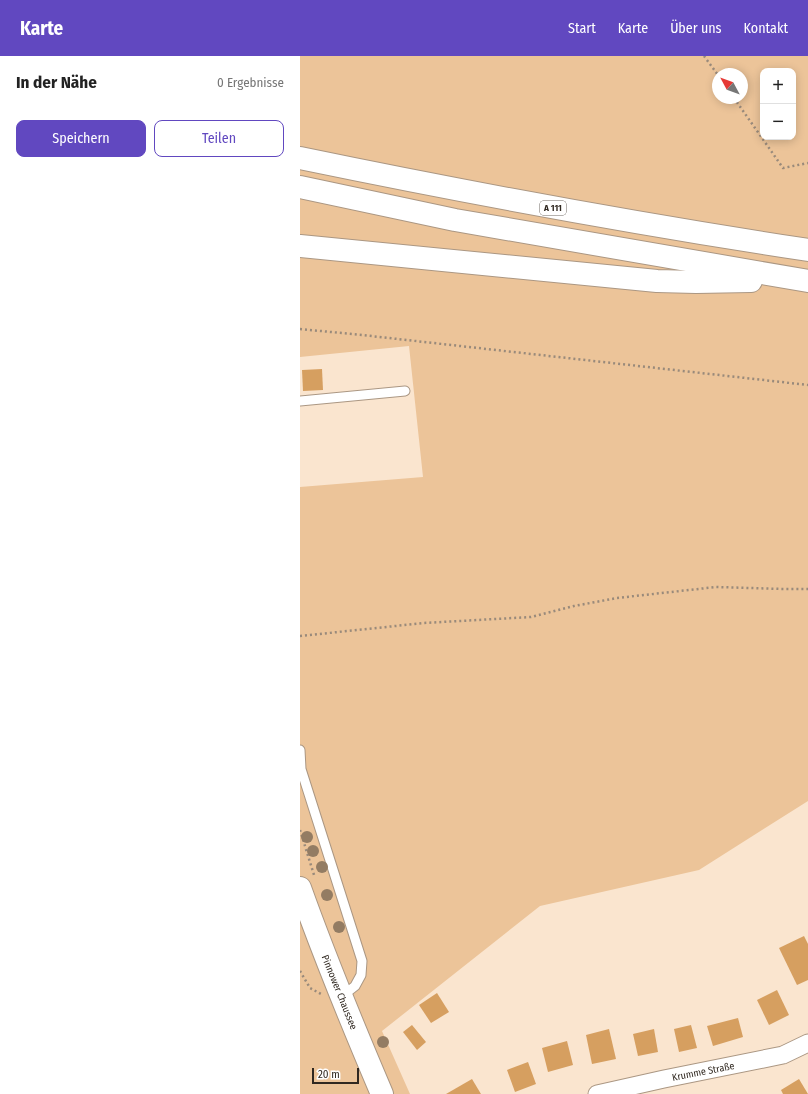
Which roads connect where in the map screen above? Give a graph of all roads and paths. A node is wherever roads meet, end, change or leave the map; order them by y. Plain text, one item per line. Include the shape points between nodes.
1 (704, 56) edge
2 (713, 68) edge
3 (738, 104) edge
4 (300, 158) edge
5 (808, 163) edge
6 (300, 187) edge
7 (300, 246) edge
8 (808, 250) edge
9 (803, 280) edge
10 (300, 329) edge
11 (808, 385) edge
12 (406, 390) dead end
13 (300, 401) edge
14 (808, 589) edge
15 (300, 636) edge
16 (300, 750) edge
17 (300, 888) edge
18 (341, 997) junction
19 (808, 1042) edge
20 (783, 1055) junction
21 (808, 1055) edge
22 (633, 1090) edge
23 (382, 1094) edge
24 (597, 1094) edge

1 - 2 path
3 - 5 path via 783,168
4 - 8 main road, A 111 via 552,208
6 - 9 main road via 455,220
7 - 9 main road via 657,281
10 - 11 path
12 - 13 lane
14 - 15 path via 716,586 617,598 531,618 424,623
16 - 18 lane via 302,769 362,961 361,975 355,986
17 - 18 main road, Pinnower Chaussee
18 - 23 main road, Pinnower Chaussee
19 - 20 street, Krumme Straße
20 - 21 street
20 - 22 street, Krumme Straße via 664,1079
22 - 24 street, Krumme Straße

